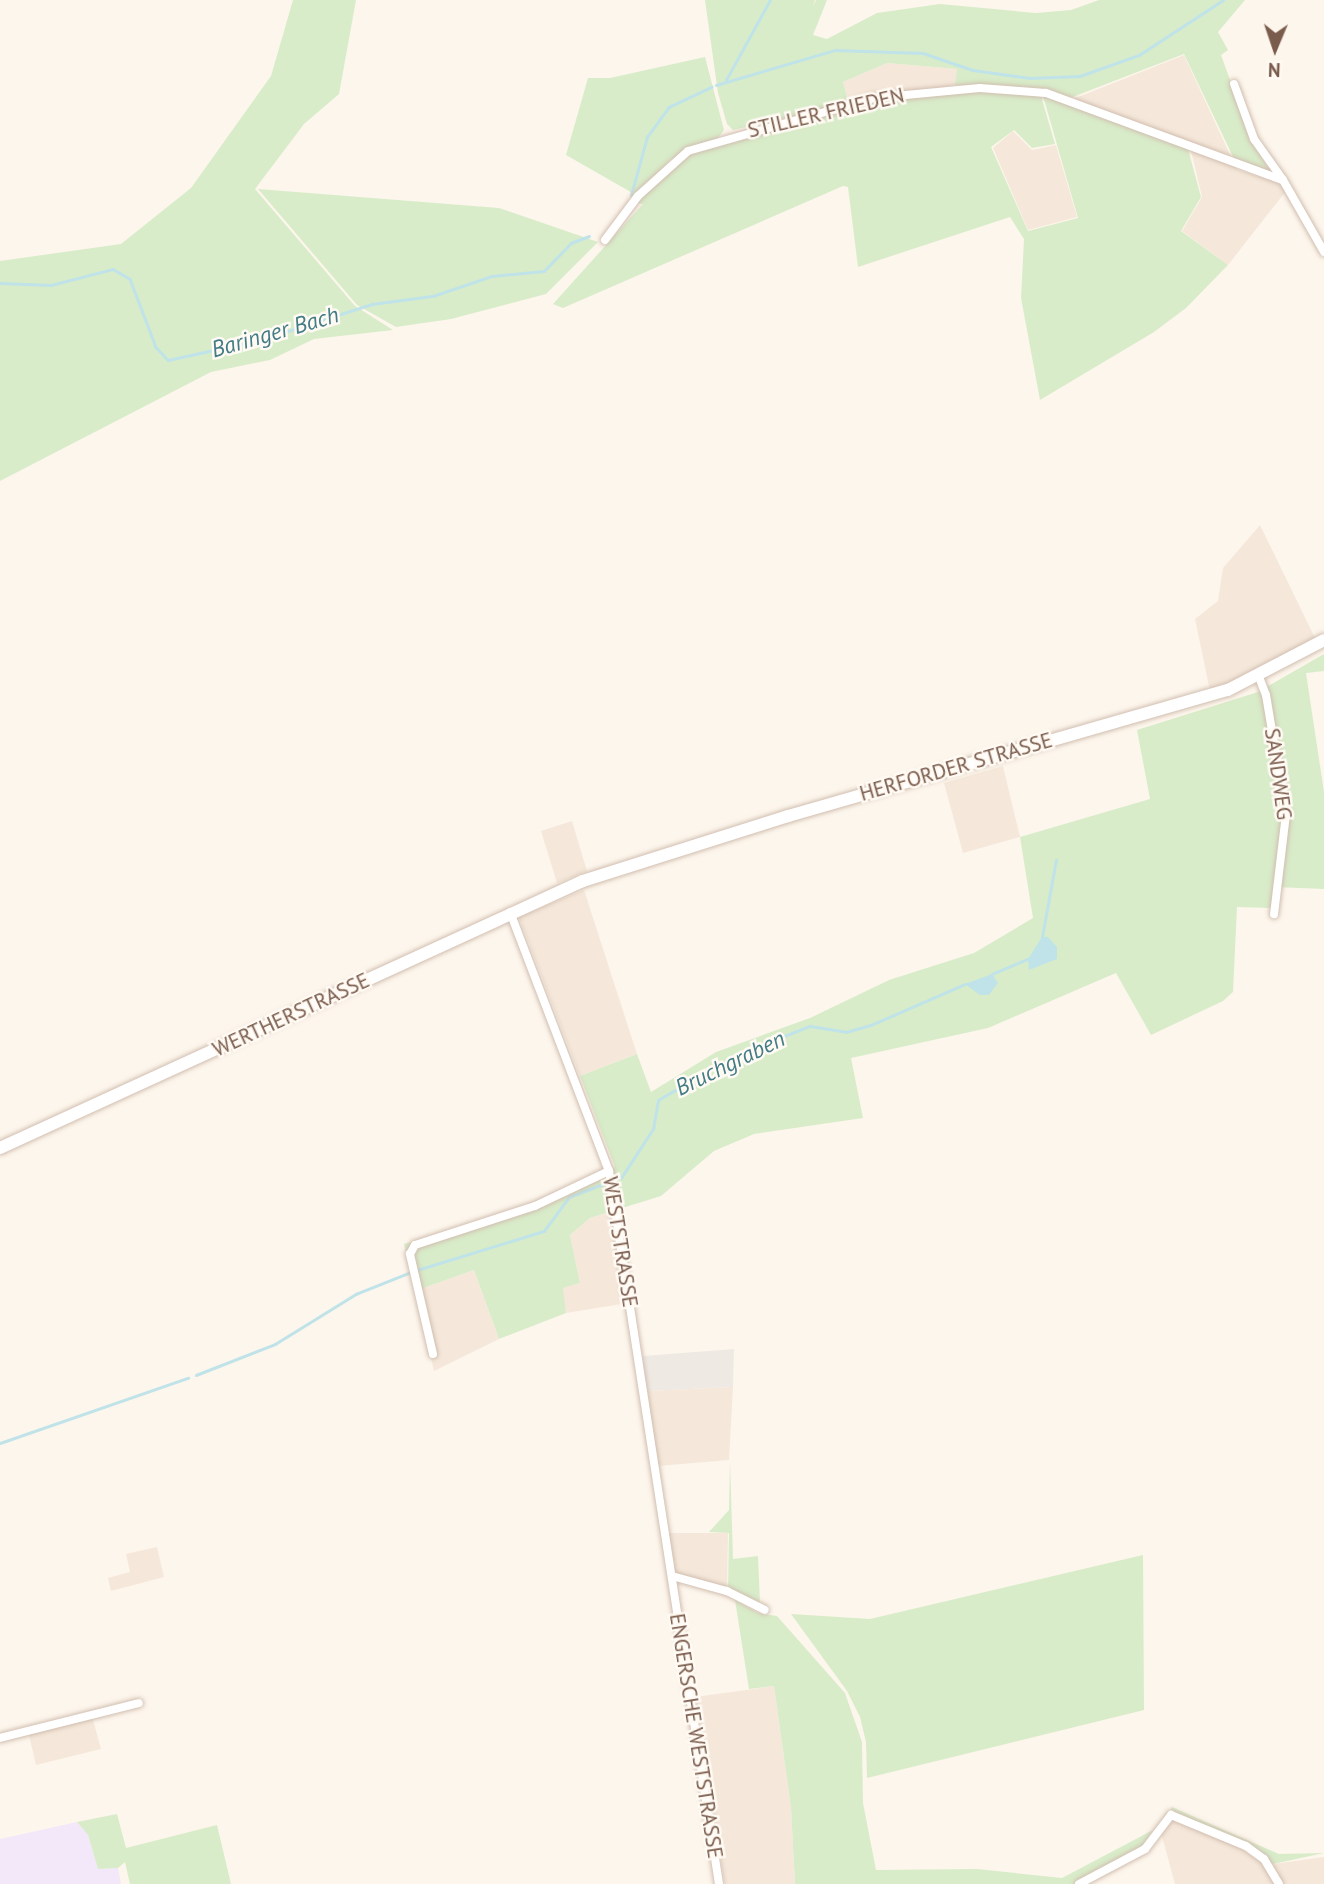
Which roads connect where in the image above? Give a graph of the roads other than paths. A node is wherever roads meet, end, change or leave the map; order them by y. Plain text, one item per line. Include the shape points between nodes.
1 (1234, 84) dead end
2 (1283, 180) junction
3 (605, 240) dead end
4 (1324, 253) edge
5 (1324, 640) edge
6 (1259, 677) junction
7 (583, 881) joint
8 (510, 912) junction
9 (1273, 914) dead end
10 (0, 1148) edge
11 (609, 1171) junction
12 (433, 1354) dead end
13 (672, 1576) junction
14 (674, 1587) joint
15 (765, 1610) dead end
16 (139, 1703) dead end
17 (0, 1738) edge
18 (719, 1884) edge
19 (1079, 1884) edge
20 (1279, 1884) edge

1 - 2 street via 1254,139
2 - 3 street, STILLER FRIEDEN via 1046,93 951,88 874,97 688,151 638,196
2 - 4 street
5 - 6 main road, HERFORDER STRASSE
6 - 7 main road, HERFORDER STRASSE via 1207,697 842,800
6 - 9 street, SANDWEG via 1286,814
7 - 8 main road, WERTHERSTRASSE
8 - 10 main road, WERTHERSTRASSE
8 - 11 street, WESTSTRASSE
11 - 12 street via 535,1206 415,1245 411,1254
11 - 13 street, WESTSTRASSE
13 - 14 street, WESTSTRASSE
13 - 15 street via 727,1591
14 - 18 street, ENGERSCHE WESTSTRASSE
16 - 17 street
19 - 20 street via 1144,1849 1171,1815 1246,1846 1264,1859

